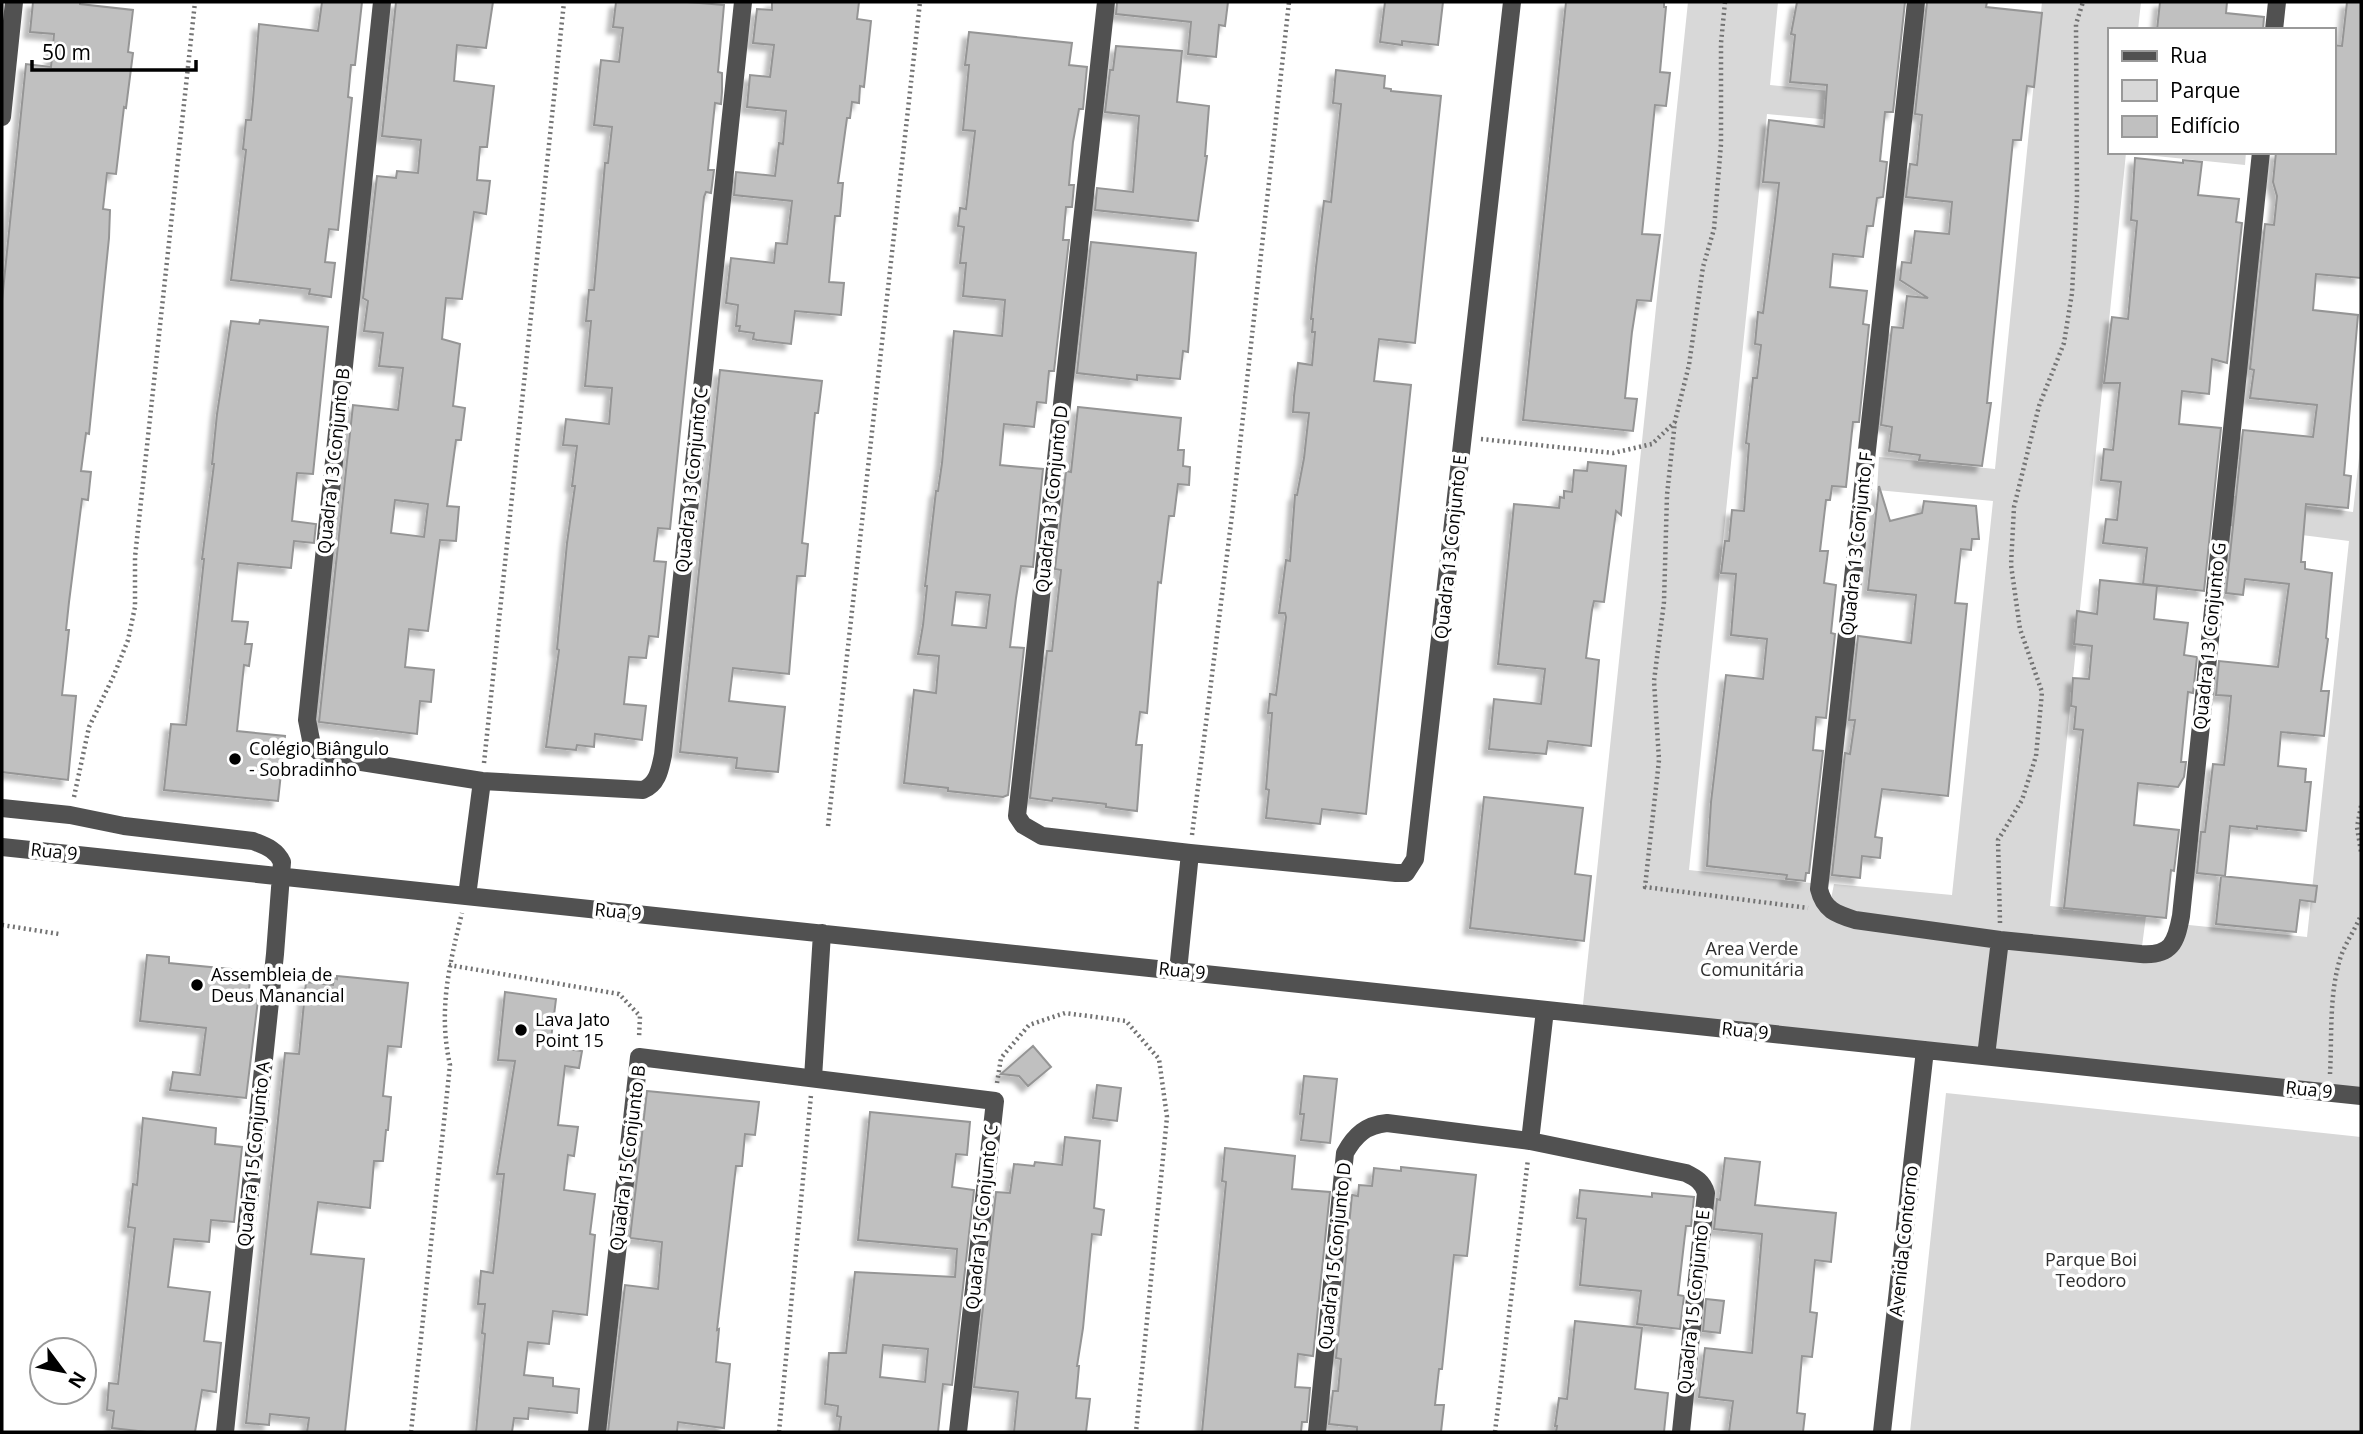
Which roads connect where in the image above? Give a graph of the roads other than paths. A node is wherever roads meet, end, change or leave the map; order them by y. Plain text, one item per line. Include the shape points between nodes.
1 (14, 2) edge
2 (382, 2) edge
3 (743, 2) edge
4 (1106, 2) edge
5 (1512, 2) edge
6 (1916, 2) edge
7 (2277, 2) edge
8 (2274, 28) edge
9 (2, 117) edge
10 (2261, 154) edge
11 (482, 781) junction
12 (2, 808) edge
13 (124, 826) junction
14 (2, 847) edge
15 (1190, 853) junction
16 (123, 859) junction
17 (283, 876) junction
18 (467, 896) junction
19 (822, 933) junction
20 (2000, 940) junction
21 (1178, 971) junction
22 (1545, 1010) junction
23 (1925, 1050) junction
24 (1986, 1056) junction
25 (813, 1079) junction
26 (2361, 1096) edge
27 (1530, 1141) junction
28 (225, 1432) edge
29 (597, 1432) edge
30 (958, 1432) edge
31 (1317, 1432) edge
32 (1681, 1432) edge
33 (1882, 1432) edge

1 - 9 street
2 - 11 street, Quadra 13 Conjunto B via 307,720 309,736 312,745 330,757
3 - 11 street, Quadra 13 Conjunto C via 659,772 643,790
4 - 15 street, Quadra 13 Conjunto D via 1017,816 1041,836
5 - 15 street, Quadra 13 Conjunto E via 1415,859 1406,873 1396,873
6 - 20 street, Quadra 13 Conjunto F via 1819,889 1829,910 1855,920
7 - 8 street
10 - 20 street, Quadra 13 Conjunto G via 2178,930 2174,941 2157,955
11 - 18 street
12 - 13 street
13 - 16 street
13 - 17 street via 253,841 278,854
14 - 16 street, Rua 9
15 - 21 street
16 - 17 street, Rua 9
17 - 18 street, Rua 9
17 - 28 street, Quadra 15 Conjunto A
18 - 19 street, Rua 9
19 - 21 street, Rua 9
19 - 25 street
20 - 24 street
21 - 22 street, Rua 9
22 - 23 street, Rua 9
22 - 27 street
23 - 24 street, Rua 9
23 - 33 street, Avenida Contorno
24 - 26 street, Rua 9
25 - 29 street, Quadra 15 Conjunto B via 639,1057
25 - 30 street, Quadra 15 Conjunto C via 995,1101
27 - 31 street, Quadra 15 Conjunto D via 1387,1123 1374,1124 1352,1141 1345,1153
27 - 32 street, Quadra 15 Conjunto E via 1686,1173 1704,1186

